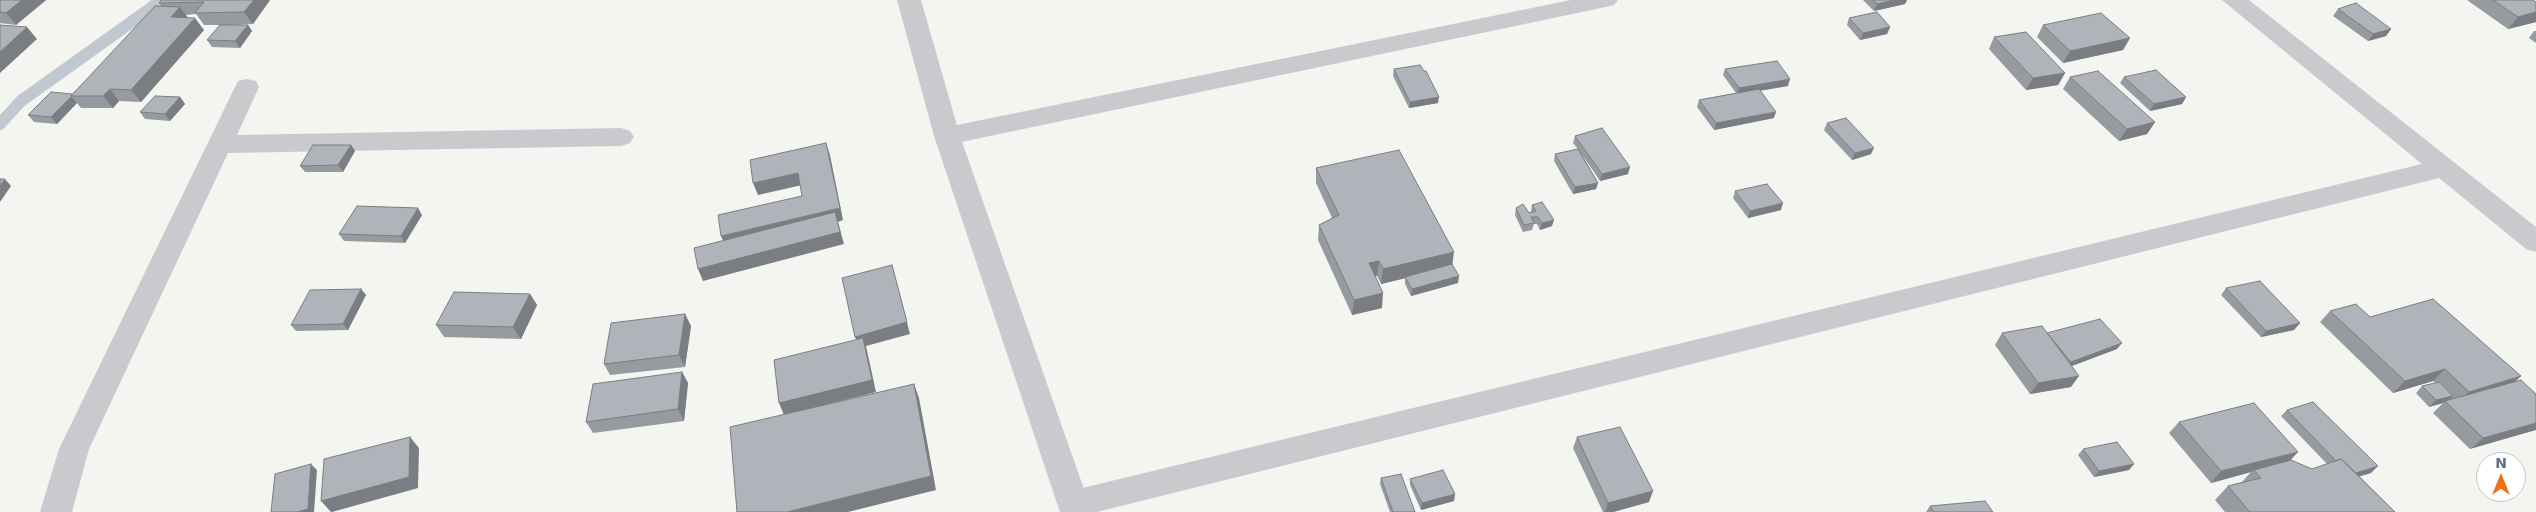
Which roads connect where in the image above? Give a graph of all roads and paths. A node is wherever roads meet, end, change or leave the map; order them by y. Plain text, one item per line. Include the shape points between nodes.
1 (909, 0) edge
2 (1606, 0) edge
3 (2234, 0) edge
4 (247, 87) dead end
5 (947, 136) junction
6 (621, 137) dead end
7 (220, 144) junction
8 (2445, 168) junction
9 (2536, 242) edge
10 (1075, 508) edge
11 (56, 512) edge

1 - 5 street
2 - 5 street
3 - 8 street
4 - 7 street
5 - 10 street
6 - 7 street
7 - 11 street via 74,448
8 - 9 street
8 - 10 street

